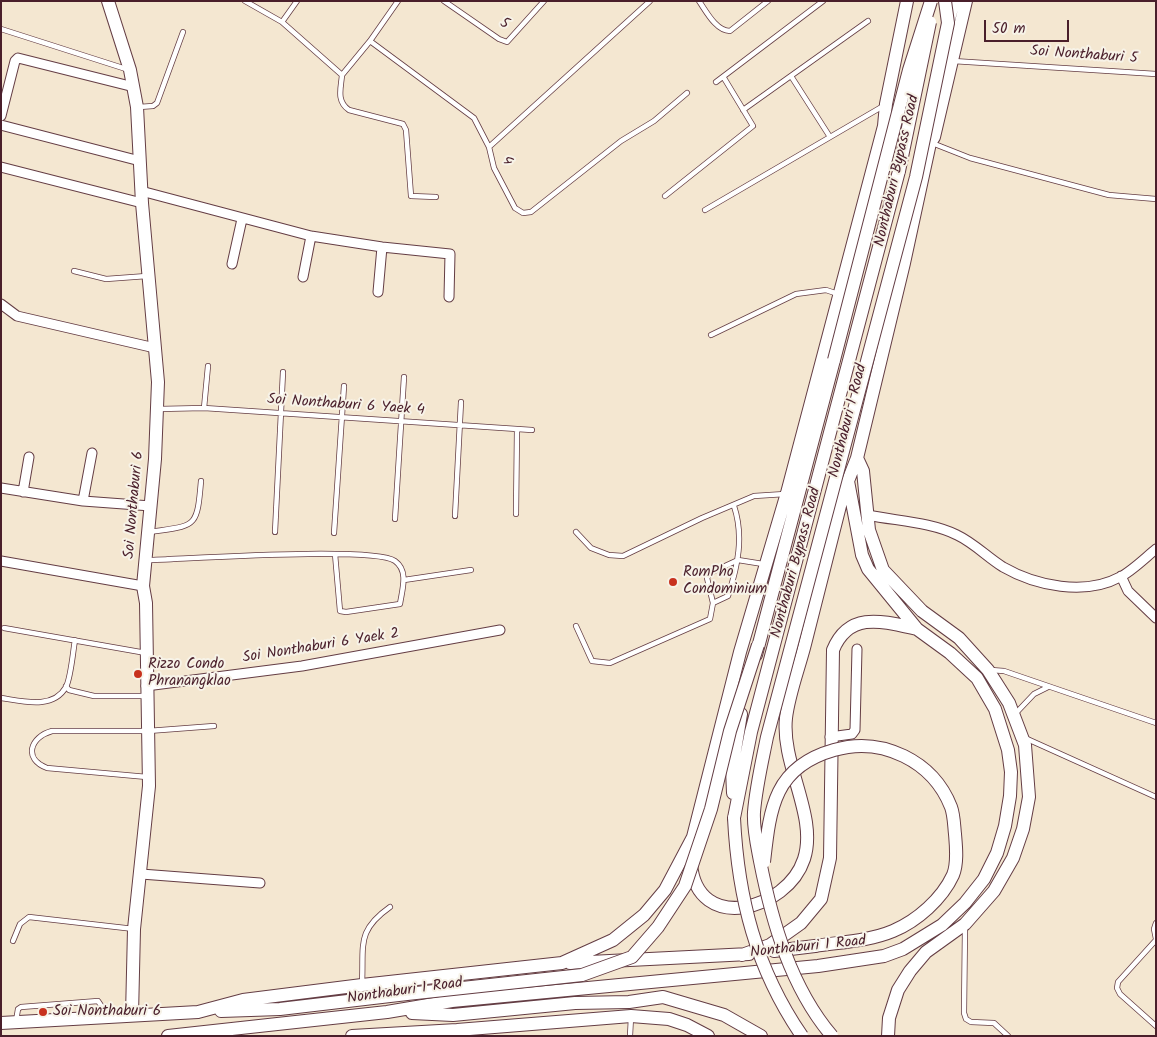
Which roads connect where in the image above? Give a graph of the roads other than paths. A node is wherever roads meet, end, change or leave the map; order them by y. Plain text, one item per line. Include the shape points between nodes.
1 (108, 1) edge
2 (245, 1) edge
3 (297, 1) edge
4 (398, 1) edge
5 (444, 1) edge
6 (544, 1) edge
7 (650, 1) edge
8 (699, 1) edge
9 (768, 1) edge
10 (823, 1) edge
11 (930, 1) edge
12 (945, 1) edge
13 (954, 1) edge
14 (966, 1) edge
15 (905, 2) edge
16 (868, 21) dead end
17 (282, 22) junction
18 (948, 23) junction
19 (1, 28) edge
20 (183, 32) dead end
21 (370, 41) junction
22 (951, 61) junction
23 (130, 70) junction
24 (342, 74) junction
25 (1156, 74) edge
26 (792, 76) junction
27 (724, 78) junction
28 (716, 82) dead end
29 (134, 87) junction
30 (687, 93) dead end
31 (886, 104) junction
32 (137, 107) junction
33 (743, 110) junction
34 (1, 116) edge
35 (1, 125) edge
36 (884, 126) junction
37 (830, 137) junction
38 (932, 140) junction
39 (489, 147) junction
40 (140, 160) junction
41 (1, 167) edge
42 (665, 196) dead end
43 (142, 197) junction
44 (436, 197) dead end
45 (1156, 199) edge
46 (704, 210) dead end
47 (242, 219) junction
48 (311, 236) junction
49 (382, 248) junction
50 (232, 264) dead end
51 (74, 271) dead end
52 (148, 276) junction
53 (303, 277) dead end
54 (378, 292) dead end
55 (840, 294) junction
56 (449, 297) dead end
57 (1, 304) edge
58 (711, 335) dead end
59 (155, 348) junction
60 (208, 366) dead end
61 (283, 372) dead end
62 (404, 377) dead end
63 (344, 386) dead end
64 (461, 402) dead end
65 (204, 408) junction
66 (158, 409) junction
67 (280, 415) junction
68 (341, 419) junction
69 (400, 423) junction
70 (459, 425) junction
71 (517, 429) junction
72 (532, 430) dead end
73 (92, 453) dead end
74 (29, 457) dead end
75 (857, 458) junction
76 (201, 481) dead end
77 (848, 481) junction
78 (1, 488) edge
79 (23, 492) junction
80 (787, 494) junction
81 (83, 501) junction
82 (151, 506) junction
83 (734, 506) junction
84 (516, 514) dead end
85 (868, 515) junction
86 (455, 516) dead end
87 (395, 519) dead end
88 (148, 532) junction
89 (275, 532) dead end
90 (576, 532) dead end
91 (334, 533) dead end
92 (1156, 549) edge
93 (335, 554) junction
94 (146, 560) junction
95 (738, 560) junction
96 (1, 561) edge
97 (765, 564) junction
98 (471, 570) dead end
99 (1121, 576) junction
100 (404, 580) junction
101 (143, 586) junction
102 (713, 603) junction
103 (1156, 618) edge
104 (576, 626) dead end
105 (4, 628) dead end
106 (917, 629) junction
107 (500, 630) dead end
108 (75, 640) junction
109 (758, 645) junction
110 (857, 649) dead end
111 (146, 653) junction
112 (988, 670) junction
113 (66, 686) junction
114 (1049, 687) junction
115 (146, 691) junction
116 (1, 698) edge
117 (1014, 716) junction
118 (1156, 723) edge
119 (214, 726) dead end
120 (148, 731) junction
121 (830, 737) junction
122 (1022, 737) junction
123 (148, 777) junction
124 (1156, 797) edge
125 (734, 818) junction
126 (693, 837) junction
127 (141, 874) junction
128 (763, 876) junction
129 (260, 883) dead end
130 (390, 906) dead end
131 (1156, 923) edge
132 (965, 924) junction
133 (134, 929) junction
134 (1156, 939) edge
135 (13, 941) dead end
136 (742, 955) junction
137 (562, 963) junction
138 (362, 985) junction
139 (198, 1012) junction
140 (387, 1012) junction
141 (132, 1015) junction
142 (631, 1016) junction
143 (1, 1023) edge
144 (1156, 1026) edge
145 (424, 1034) edge
146 (397, 1035) edge
147 (168, 1036) edge
148 (352, 1036) edge
149 (630, 1036) edge
150 (708, 1036) edge
151 (761, 1036) edge
152 (802, 1036) edge
153 (832, 1036) edge
154 (888, 1036) edge
155 (1008, 1036) edge

1 - 23 main road, Soi Nonthaburi 6
2 - 17 lane
3 - 17 lane
4 - 21 lane
5 - 6 lane, 5 via 507,42
7 - 39 lane
8 - 9 lane via 719,28 730,31
10 - 27 lane
11 - 109 main road, bridge
11 - 125 main road, Nonthaburi Bypass Road, bridge via 931,29 900,171 751,732
12 - 18 main road, Nonthaburi Bypass Road, bridge
13 - 18 main road
14 - 22 main road, Nonthaburi 1 Road
15 - 31 main road, Nonthaburi 1 Road
16 - 26 lane
17 - 24 lane
18 - 128 main road, Nonthaburi Bypass Road, bridge via 916,177 767,737 754,814
19 - 23 lane
20 - 32 lane via 157,103
21 - 24 lane
21 - 39 lane, 4 via 474,118
22 - 25 lane, Soi Nonthaburi 5
22 - 38 main road, Nonthaburi 1 Road
23 - 29 main road, Soi Nonthaburi 6
24 - 44 lane via 340,99 343,106 403,124 411,196
26 - 33 lane
26 - 37 lane
27 - 28 lane
27 - 33 lane
29 - 32 main road, Soi Nonthaburi 6
29 - 34 street via 18,58
30 - 39 lane, 4 via 536,208 523,213 515,208 494,168
31 - 36 main road, Nonthaburi 1 Road
31 - 37 lane
32 - 40 main road, Soi Nonthaburi 6
33 - 42 lane via 752,123 751,130
35 - 40 street
36 - 38 main road via 903,110 916,108 931,119
36 - 55 main road, Nonthaburi 1 Road
37 - 46 lane
38 - 45 lane via 970,158 1109,195
38 - 75 main road, Nonthaburi 1 Road
40 - 43 main road, Soi Nonthaburi 6
41 - 43 street
43 - 47 street
43 - 52 main road, Soi Nonthaburi 6
47 - 48 street
47 - 50 street
48 - 49 street
48 - 53 street
49 - 54 street
49 - 56 street via 450,254
51 - 52 lane via 106,279
52 - 59 main road, Soi Nonthaburi 6
55 - 58 lane via 826,290 796,294
55 - 80 main road, Nonthaburi 1 Road
57 - 59 street via 17,316
59 - 66 main road, Soi Nonthaburi 6
60 - 65 lane
61 - 67 lane
62 - 69 lane
63 - 68 lane
64 - 70 lane
65 - 66 lane, Soi Nonthaburi 6 Yaek 4
65 - 67 lane, Soi Nonthaburi 6 Yaek 4
66 - 82 main road, Soi Nonthaburi 6
67 - 68 lane, Soi Nonthaburi 6 Yaek 4
67 - 89 lane
68 - 69 lane, Soi Nonthaburi 6 Yaek 4
68 - 91 lane
69 - 70 lane, Soi Nonthaburi 6 Yaek 4
69 - 87 lane
70 - 71 lane, Soi Nonthaburi 6 Yaek 4
70 - 86 lane
71 - 72 lane, Soi Nonthaburi 6 Yaek 4
71 - 84 lane
73 - 81 street
74 - 79 street
75 - 77 main road, Nonthaburi 1 Road
75 - 85 main road via 863,471
76 - 88 lane via 198,512 193,522
77 - 106 main road, Nonthaburi 1 Road via 862,555 868,569
77 - 126 main road via 786,718 792,773 807,823 804,859 785,887 760,904 738,909 717,906 693,879
78 - 79 street
79 - 81 street
80 - 83 lane via 754,496
80 - 97 main road, Nonthaburi 1 Road
81 - 82 street
82 - 88 main road, Soi Nonthaburi 6
83 - 90 lane via 623,556 591,548
83 - 95 lane via 739,521
85 - 99 street via 956,534 1018,575 1047,584 1080,587 1102,584
85 - 112 main road via 869,530 883,570 922,611 959,638
88 - 94 main road, Soi Nonthaburi 6
92 - 99 street
93 - 94 lane
93 - 100 lane via 387,557 401,567
93 - 100 lane via 341,611 400,604
94 - 101 main road, Soi Nonthaburi 6
95 - 97 lane
95 - 102 lane via 728,596
95 - 102 lane via 710,573 707,578
96 - 101 street
97 - 126 main road, Nonthaburi 1 Road
98 - 100 lane
99 - 103 street via 1128,591
101 - 111 main road, Soi Nonthaburi 6
102 - 104 lane via 710,619 610,663 592,661
105 - 108 lane
106 - 121 main road via 874,622 854,624 838,638 833,650
106 - 140 main road, Nonthaburi 1 Road via 977,678 995,709 1008,750 1011,772 1010,796 997,853 979,885 942,925 903,949 884,956 818,966 452,1001
107 - 115 street, Soi Nonthaburi 6 Yaek 2
108 - 111 lane
108 - 113 lane
109 - 125 main road, bridge via 737,730 732,769
109 - 139 main road, bridge via 730,731 711,809 685,886 658,927 632,957 582,975 280,1010
110 - 121 street via 855,730 852,734
111 - 115 main road, Soi Nonthaburi 6
112 - 114 lane via 1004,671
112 - 117 main road
113 - 115 lane via 69,690 94,696
113 - 116 lane via 50,700 38,703
114 - 117 lane via 1034,694
114 - 118 lane
115 - 120 main road, Soi Nonthaburi 6
117 - 122 main road
119 - 120 lane
120 - 123 main road, Soi Nonthaburi 6
120 - 123 lane via 52,731 39,736 32,749 33,760 47,768
121 - 136 main road via 830,858 821,899 801,923 770,945
122 - 124 lane
122 - 132 main road via 1029,797 1022,829 1013,858 994,891
123 - 127 main road, Soi Nonthaburi 6
125 - 152 main road, bridge via 736,857 745,911 780,1005
126 - 137 main road, Nonthaburi 1 Road via 665,890 644,915 613,940
127 - 129 street
127 - 133 main road, Soi Nonthaburi 6
128 - 136 main road, bridge via 772,806 788,776 813,756 840,748 884,747 902,754 933,778 952,809 957,848 953,874 937,900 912,921 872,938
128 - 153 main road, Nonthaburi Bypass Road, bridge via 784,951 801,988
130 - 138 lane via 373,918 365,933
131 - 134 lane
132 - 154 main road via 926,952 910,971 898,990 889,1018
132 - 155 lane via 966,1019 994,1022
133 - 135 lane via 29,917 20,924
133 - 141 main road, Soi Nonthaburi 6
134 - 144 lane via 1118,982 1117,988
136 - 137 main road
137 - 138 main road, Nonthaburi 1 Road
138 - 139 main road, Nonthaburi 1 Road via 244,1000
139 - 141 main road, Nonthaburi 1 Road
140 - 147 main road, Nonthaburi 1 Road
140 - 151 main road via 453,1015 663,997 724,1015
141 - 143 main road, Nonthaburi 1 Road
142 - 145 main road
142 - 149 lane
142 - 150 main road via 669,1019
145 - 146 main road
146 - 148 main road

